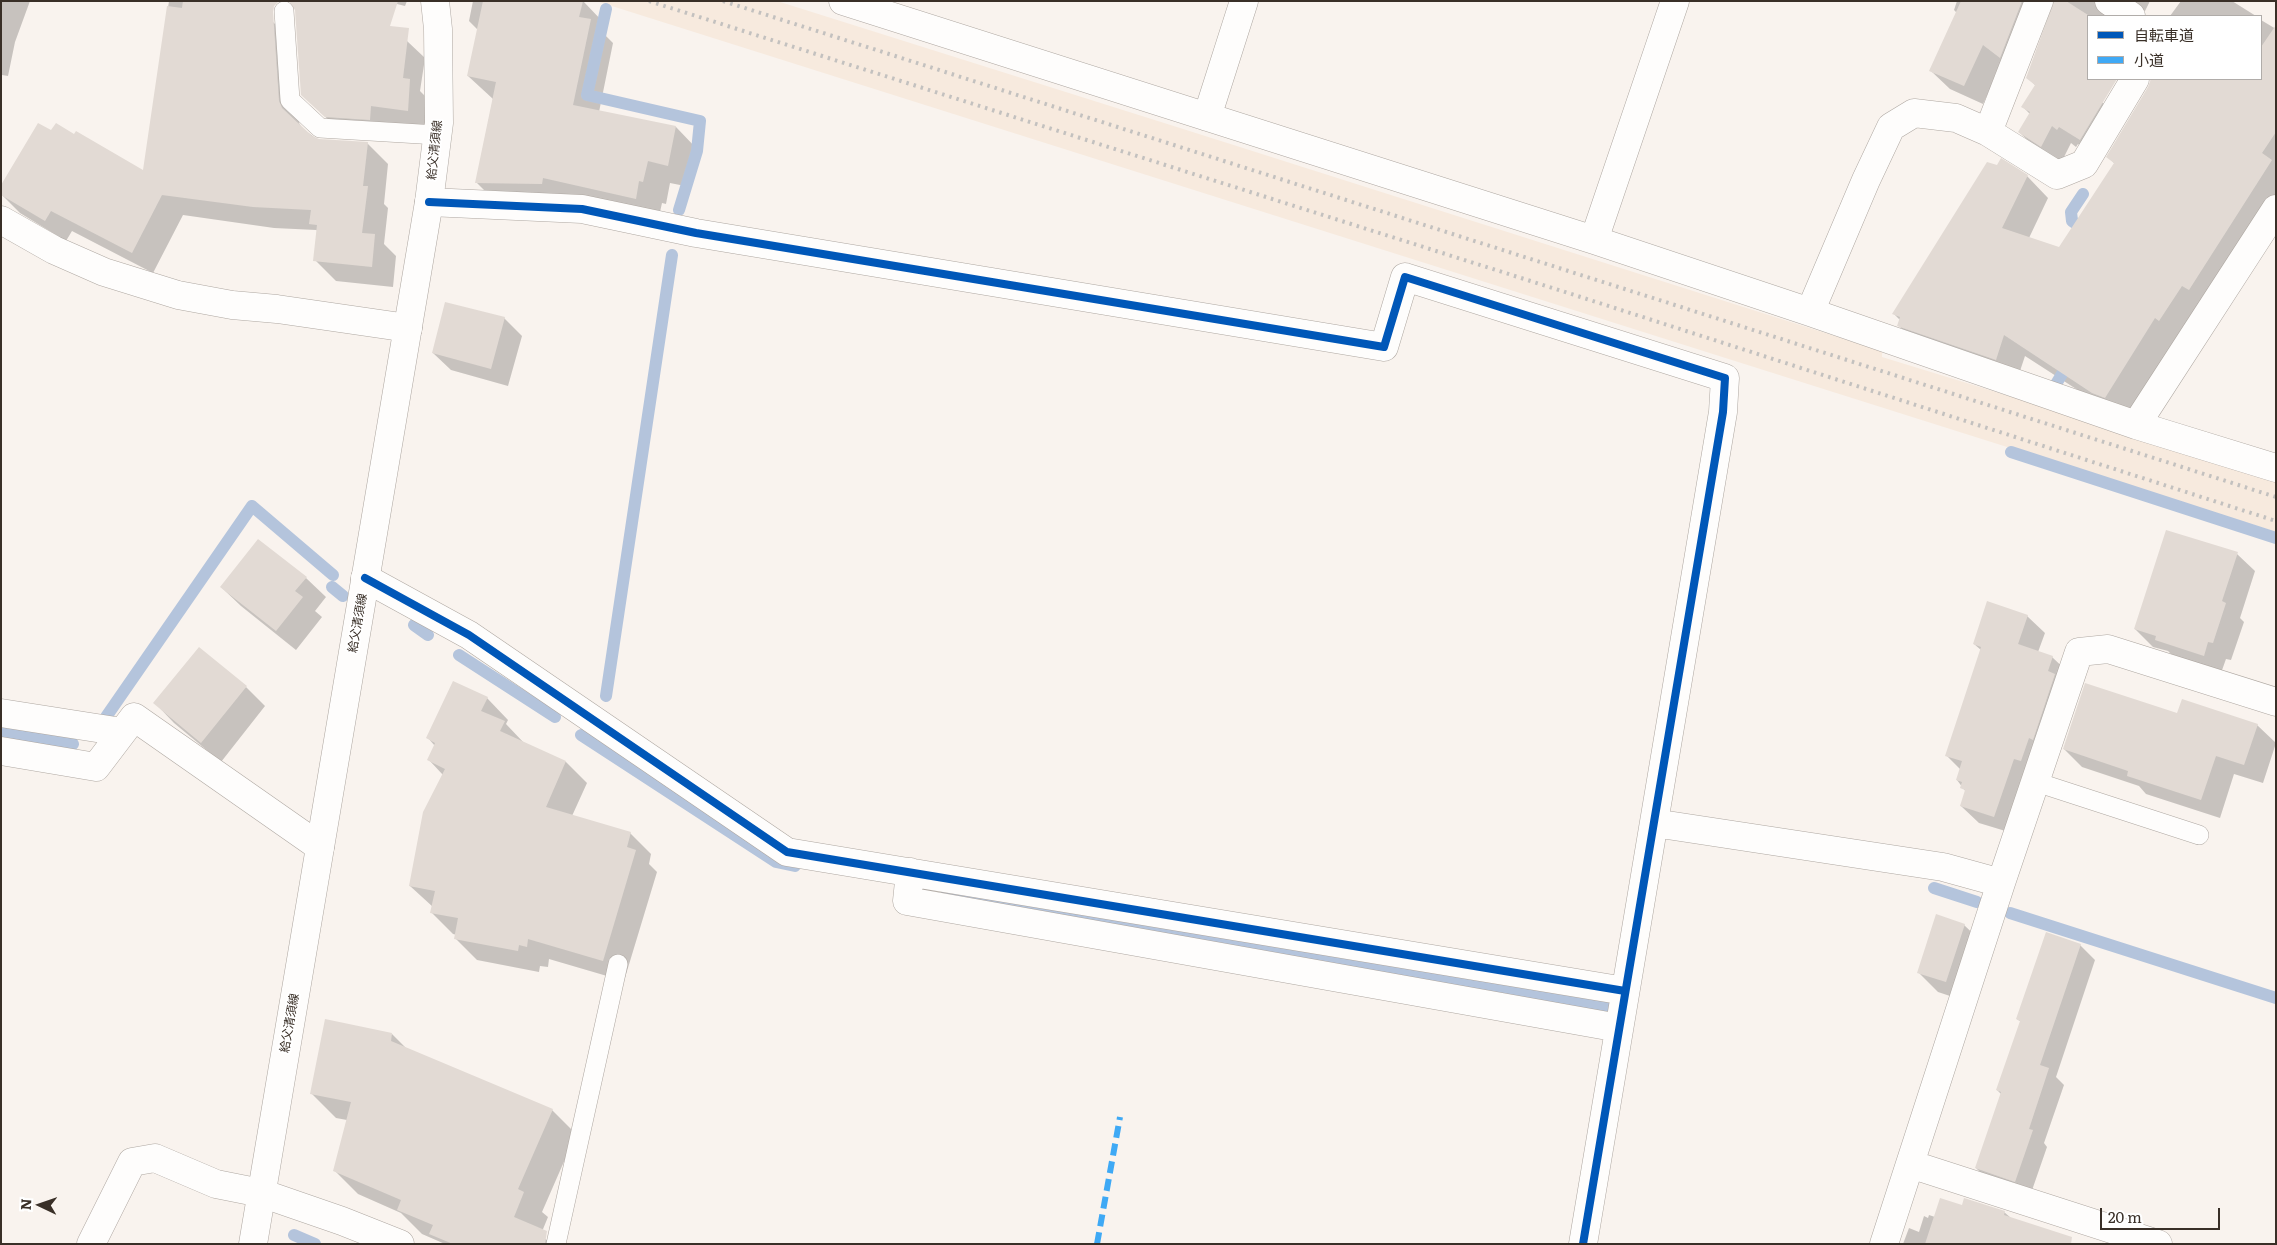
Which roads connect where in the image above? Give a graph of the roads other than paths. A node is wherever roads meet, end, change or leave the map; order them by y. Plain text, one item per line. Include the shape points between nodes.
1 (435, 1) edge
2 (1244, 1) edge
3 (1675, 1) edge
4 (2039, 1) edge
5 (2109, 1) edge
6 (855, 3) edge
7 (284, 11) dead end
8 (2130, 15) edge
9 (2134, 80) edge
10 (1207, 117) junction
11 (1988, 132) junction
12 (437, 135) junction
13 (429, 202) junction
14 (2276, 209) edge
15 (1, 220) edge
16 (1594, 240) junction
17 (1810, 312) junction
18 (408, 328) junction
19 (2136, 425) junction
20 (2276, 468) edge
21 (366, 578) junction
22 (2276, 702) edge
23 (1, 713) edge
24 (122, 732) junction
25 (1, 750) edge
26 (2036, 782) junction
27 (1654, 823) junction
28 (2200, 835) dead end
29 (320, 847) junction
30 (910, 872) junction
31 (2001, 883) junction
32 (618, 964) dead end
33 (1625, 991) junction
34 (1619, 1028) junction
35 (1910, 1164) junction
36 (261, 1193) junction
37 (2108, 1236) edge
38 (91, 1244) edge
39 (253, 1244) edge
40 (400, 1244) edge
41 (556, 1244) edge
42 (1583, 1244) edge
43 (1884, 1244) edge
44 (2158, 1244) edge

1 - 12 street, 給父清須線 via 438,30
2 - 10 street
3 - 16 street
4 - 11 street
5 - 8 street
6 - 10 street
7 - 12 lane via 290,100 320,128
9 - 11 street via 2084,164 2057,175
10 - 16 street
11 - 17 street via 1956,118 1914,113 1891,128
12 - 13 street, 給父清須線
13 - 18 street, 給父清須線
13 - 27 street via 582,209 696,233 1384,347 1405,277 1725,378 1723,412
14 - 19 street
15 - 18 street via 54,250 104,272 178,295
16 - 17 street
17 - 19 street
18 - 21 street, 給父清須線
19 - 20 street
21 - 29 street, 給父清須線
21 - 30 street via 469,635 787,852
22 - 26 street via 2108,649 2079,652
23 - 24 street
24 - 25 street via 96,766
24 - 29 street via 134,717
26 - 28 lane
26 - 31 street
27 - 31 street via 1943,867
27 - 33 street
29 - 36 street, 給父清須線
30 - 33 street
30 - 34 street via 908,902
31 - 35 street
32 - 41 lane
33 - 34 street
34 - 42 street
35 - 37 street
35 - 43 street
36 - 38 street via 216,1184 155,1158 132,1162
36 - 39 street, 給父清須線
36 - 40 street
37 - 44 street

